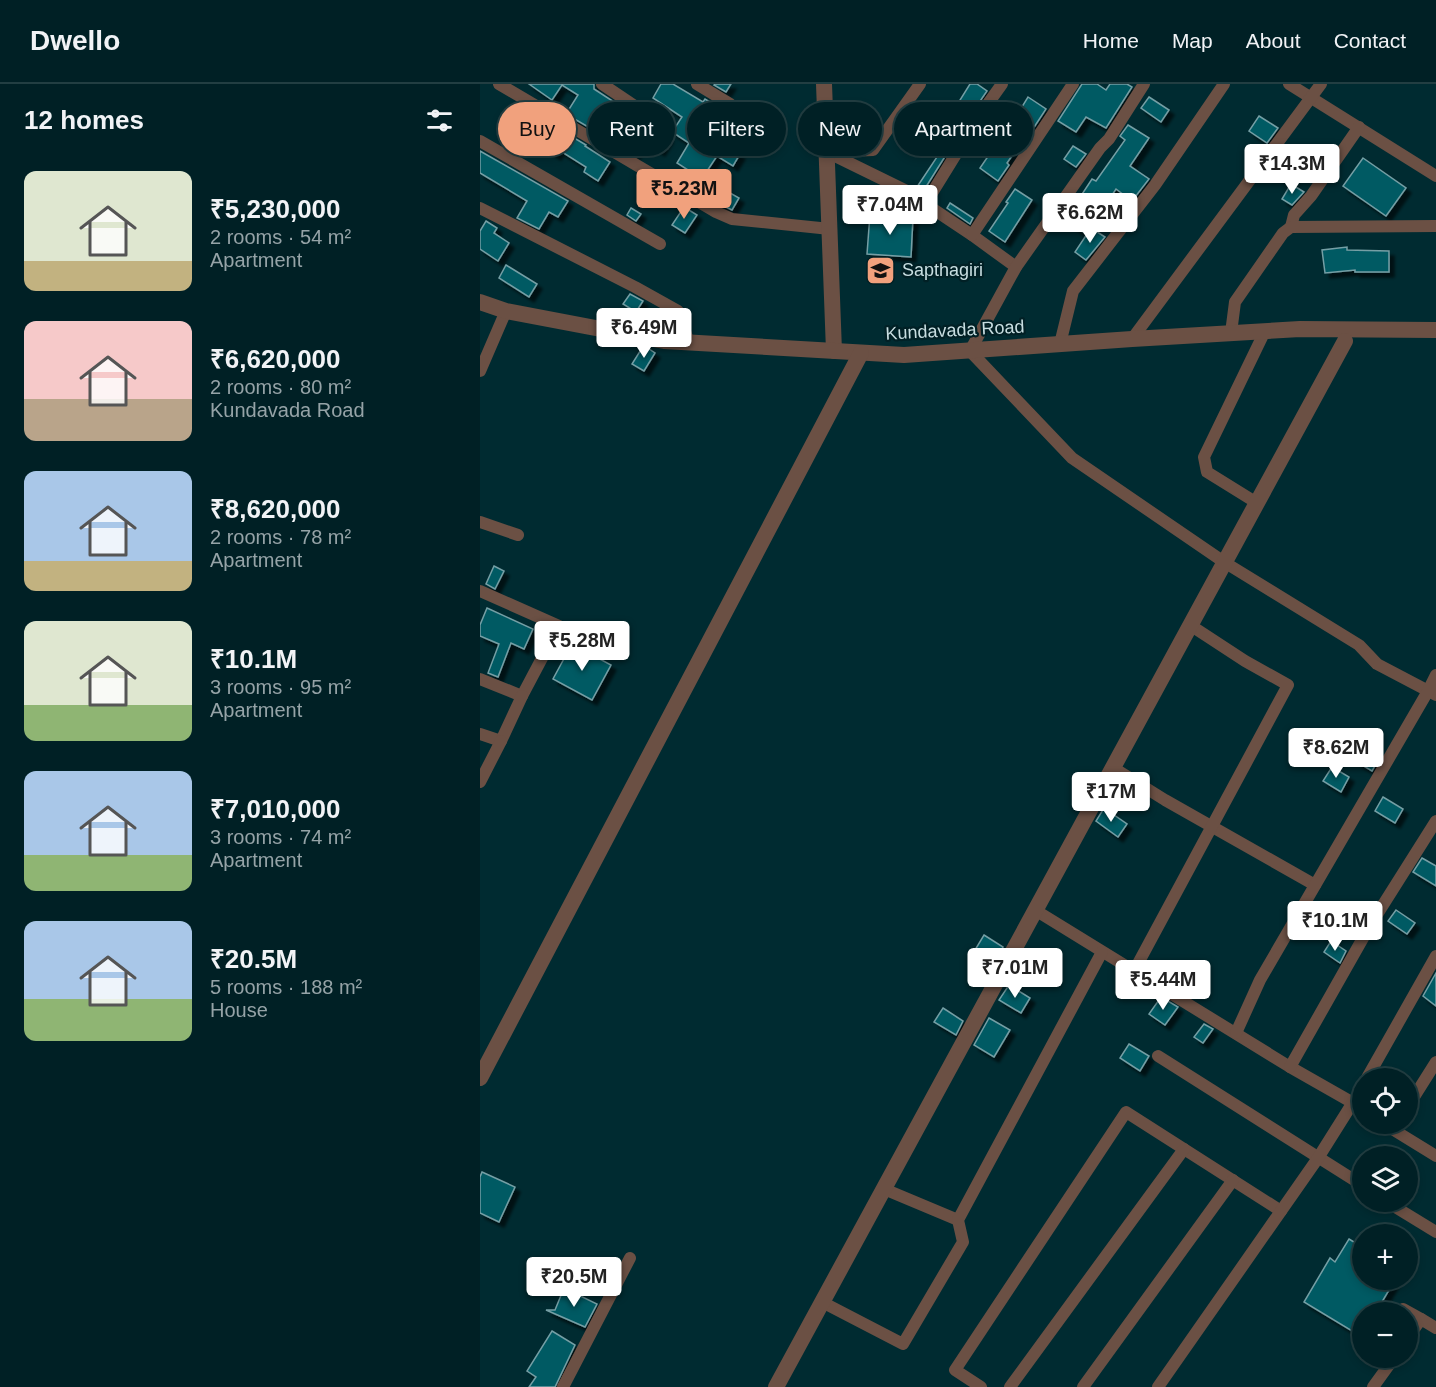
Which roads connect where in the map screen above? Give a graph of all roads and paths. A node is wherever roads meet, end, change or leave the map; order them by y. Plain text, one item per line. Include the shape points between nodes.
1 (499, 84) edge
2 (602, 84) edge
3 (697, 84) edge
4 (824, 84) edge
5 (920, 84) edge
6 (1002, 84) edge
7 (1073, 84) edge
8 (1144, 84) edge
9 (1224, 84) edge
10 (1289, 84) edge
11 (1321, 84) edge
12 (1312, 97) junction
13 (629, 102) edge
14 (727, 102) edge
15 (825, 102) edge
16 (1359, 127) junction
17 (882, 137) edge
18 (480, 141) edge
19 (827, 156) edge
20 (835, 156) edge
21 (1436, 176) edge
22 (927, 201) junction
23 (480, 208) edge
24 (1436, 226) edge
25 (1291, 227) junction
26 (830, 229) junction
27 (972, 235) junction
28 (660, 244) dead end
29 (1016, 267) junction
30 (480, 302) edge
31 (506, 311) junction
32 (1436, 330) edge
33 (1265, 331) junction
34 (1231, 333) junction
35 (1132, 339) junction
36 (1345, 341) dead end
37 (689, 343) junction
38 (1060, 344) junction
39 (834, 351) junction
40 (970, 351) junction
41 (861, 352) junction
42 (480, 371) edge
43 (1257, 503) junction
44 (480, 522) edge
45 (518, 535) dead end
46 (1224, 562) junction
47 (480, 591) edge
48 (1190, 625) junction
49 (1436, 675) edge
50 (480, 679) edge
51 (1432, 693) edge
52 (522, 696) junction
53 (480, 734) edge
54 (501, 741) junction
55 (1112, 767) junction
56 (480, 782) edge
57 (1436, 821) edge
58 (1213, 826) junction
59 (1315, 885) junction
60 (1035, 910) junction
61 (1102, 952) junction
62 (1436, 956) edge
63 (1134, 971) junction
64 (1236, 1033) junction
65 (1158, 1056) dead end
66 (1436, 1062) edge
67 (1290, 1067) junction
68 (1373, 1068) edge
69 (480, 1078) edge
70 (1418, 1091) edge
71 (1352, 1102) edge
72 (1352, 1113) edge
73 (1403, 1134) edge
74 (1184, 1149) junction
75 (1436, 1156) edge
76 (1318, 1158) junction
77 (1352, 1179) edge
78 (1233, 1180) junction
79 (884, 1189) junction
80 (1281, 1211) junction
81 (1404, 1212) edge
82 (958, 1220) junction
83 (1436, 1232) edge
84 (630, 1258) dead end
85 (822, 1302) junction
86 (1418, 1317) edge
87 (1421, 1319) junction
88 (1418, 1323) edge
89 (1436, 1328) edge
90 (1387, 1368) edge
91 (563, 1387) edge
92 (776, 1387) edge
93 (981, 1387) edge
94 (1010, 1387) edge
95 (1083, 1387) edge
96 (1158, 1387) edge
97 (1374, 1387) edge

1 - 26 street via 716,212 732,219
2 - 13 street
3 - 14 street
4 - 15 street
5 - 17 street
6 - 22 street
7 - 27 street
8 - 29 street
9 - 38 street via 1155,185 1073,291
10 - 12 street
11 - 12 street
12 - 16 street
12 - 35 street
16 - 21 street
16 - 25 street via 1294,215
18 - 28 street
19 - 26 street
20 - 22 street
22 - 27 street
23 - 37 street via 678,312
24 - 25 street
25 - 34 street via 1234,302
26 - 39 street
27 - 29 street
29 - 40 street
30 - 31 street, Kundavada Road
31 - 37 street, Kundavada Road
31 - 42 street
32 - 33 street, Kundavada Road
33 - 34 street, Kundavada Road
33 - 43 street via 1204,458 1207,472
34 - 35 street, Kundavada Road
35 - 38 street, Kundavada Road
36 - 43 street
37 - 39 street, Kundavada Road
38 - 40 street, Kundavada Road
39 - 41 street, Kundavada Road
40 - 41 street, Kundavada Road via 904,355
40 - 46 street via 1072,458
41 - 69 street
43 - 46 street
44 - 45 street
46 - 48 street
46 - 51 street via 1359,645 1377,664
47 - 52 street via 559,627
48 - 55 street
48 - 58 street via 1288,685
49 - 51 street
50 - 52 street
51 - 59 street
52 - 54 street
53 - 54 street
54 - 56 street
55 - 58 street
55 - 60 street
57 - 67 street via 1371,924
58 - 59 street
58 - 63 street
59 - 64 street via 1260,980
60 - 61 street
60 - 79 street
61 - 63 street
61 - 82 street
62 - 68 street
63 - 64 street
64 - 67 street
65 - 76 street
66 - 70 street
67 - 71 street
72 - 76 street
73 - 75 street
74 - 78 street
74 - 93 street via 1126,1112 955,1370
74 - 94 street
76 - 77 street
76 - 80 street
78 - 80 street
78 - 95 street
79 - 82 street
79 - 85 street
80 - 96 street
81 - 83 street
82 - 85 street via 963,1242 903,1344
84 - 91 street
85 - 92 street
86 - 87 street
87 - 88 street
87 - 89 street
90 - 97 street

